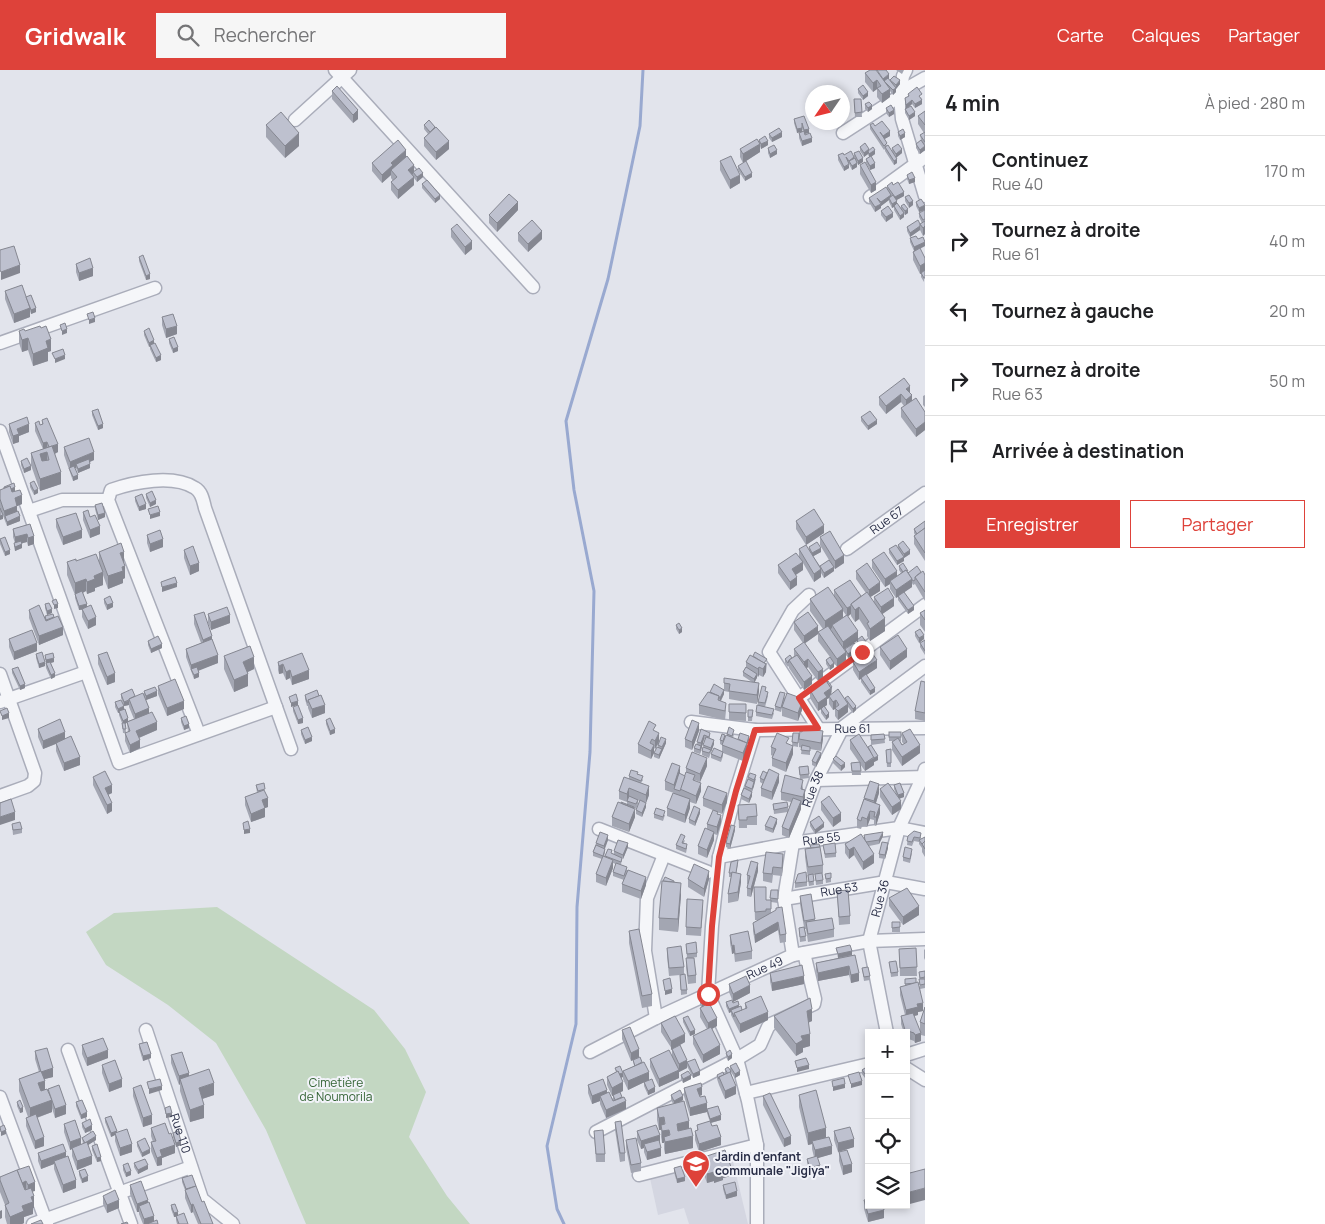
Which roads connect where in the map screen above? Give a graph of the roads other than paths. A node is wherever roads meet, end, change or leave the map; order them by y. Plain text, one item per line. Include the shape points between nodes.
1 (906, 70) edge
2 (342, 73) edge
3 (925, 78) edge
4 (900, 96) junction
5 (295, 120) dead end
6 (843, 133) dead end
7 (920, 160) edge
8 (925, 196) edge
9 (870, 197) edge
10 (533, 287) dead end
11 (155, 288) dead end
12 (0, 343) edge
13 (0, 431) edge
14 (925, 492) edge
15 (108, 500) junction
16 (29, 511) junction
17 (847, 548) dead end
18 (809, 595) dead end
19 (925, 605) edge
20 (925, 666) edge
21 (86, 672) junction
22 (0, 674) edge
23 (799, 698) junction
24 (5, 701) edge
25 (276, 707) junction
26 (691, 722) edge
27 (842, 727) junction
28 (818, 728) junction
29 (925, 728) edge
30 (755, 730) junction
31 (199, 734) junction
32 (291, 749) dead end
33 (924, 774) edge
34 (816, 780) junction
35 (0, 796) edge
36 (899, 828) junction
37 (599, 829) dead end
38 (925, 833) edge
39 (793, 843) junction
40 (664, 855) junction
41 (719, 857) junction
42 (717, 876) junction
43 (886, 882) junction
44 (925, 889) edge
45 (784, 899) junction
46 (925, 939) edge
47 (868, 941) junction
48 (799, 954) junction
49 (708, 994) junction
50 (656, 1018) junction
51 (886, 1029) edge
52 (146, 1030) dead end
53 (925, 1049) edge
54 (68, 1050) dead end
55 (590, 1052) dead end
56 (910, 1054) edge
57 (737, 1060) junction
58 (865, 1065) edge
59 (910, 1071) edge
60 (925, 1080) edge
61 (746, 1093) junction
62 (0, 1097) edge
63 (596, 1132) edge
64 (757, 1145) junction
65 (191, 1167) junction
66 (639, 1175) dead end
67 (119, 1192) junction
68 (47, 1222) edge
69 (33, 1224) edge
70 (131, 1224) edge
71 (233, 1224) edge
72 (757, 1224) edge

1 - 4 street
2 - 5 street
2 - 10 street
3 - 4 street
4 - 6 street
4 - 7 street via 902,119
7 - 8 street
7 - 9 street
11 - 12 street
13 - 16 street
14 - 17 street, Rue 67
15 - 16 street via 62,500
15 - 25 street via 112,490 130,484 175,480 196,488 202,497
15 - 31 street
16 - 21 street
18 - 23 street via 793,610 769,652
19 - 23 street
20 - 27 street, Rue 38
21 - 24 street
21 - 31 street via 119,763
22 - 24 street
23 - 28 street
24 - 35 street via 35,773 34,781 28,786
25 - 31 street
25 - 32 street
26 - 30 street, Rue 61
27 - 28 street, Rue 61
27 - 29 street, Rue 61
27 - 34 street, Rue 38
28 - 30 street, Rue 61
30 - 41 street
33 - 34 street
33 - 36 street, Rue 36
34 - 39 street, Rue 38
36 - 38 street, Rue 55
36 - 39 street, Rue 55
36 - 43 street, Rue 36
37 - 40 street
39 - 41 street, Rue 55
39 - 45 street, Rue 38
40 - 42 street
40 - 50 street via 647,898 645,952
41 - 42 street
42 - 49 street
43 - 44 street, Rue 53
43 - 45 street, Rue 53
43 - 47 street, Rue 36
45 - 48 street, Rue 38
46 - 47 street, Rue 49
47 - 48 street, Rue 49
47 - 51 street, Rue 36
48 - 49 street, Rue 49
48 - 57 street, Rue 38 via 814,1004 771,1024 760,1045
49 - 50 street, Rue 49
49 - 57 street
50 - 55 street, Rue 49
52 - 65 street, Rue 110
53 - 56 street
54 - 67 street
57 - 61 street
57 - 63 street
58 - 61 street
59 - 60 street
61 - 64 street
62 - 68 street
64 - 66 street
64 - 72 street
65 - 67 street
65 - 71 street, Rue 110 via 202,1199
67 - 68 street
67 - 70 street
68 - 69 street

